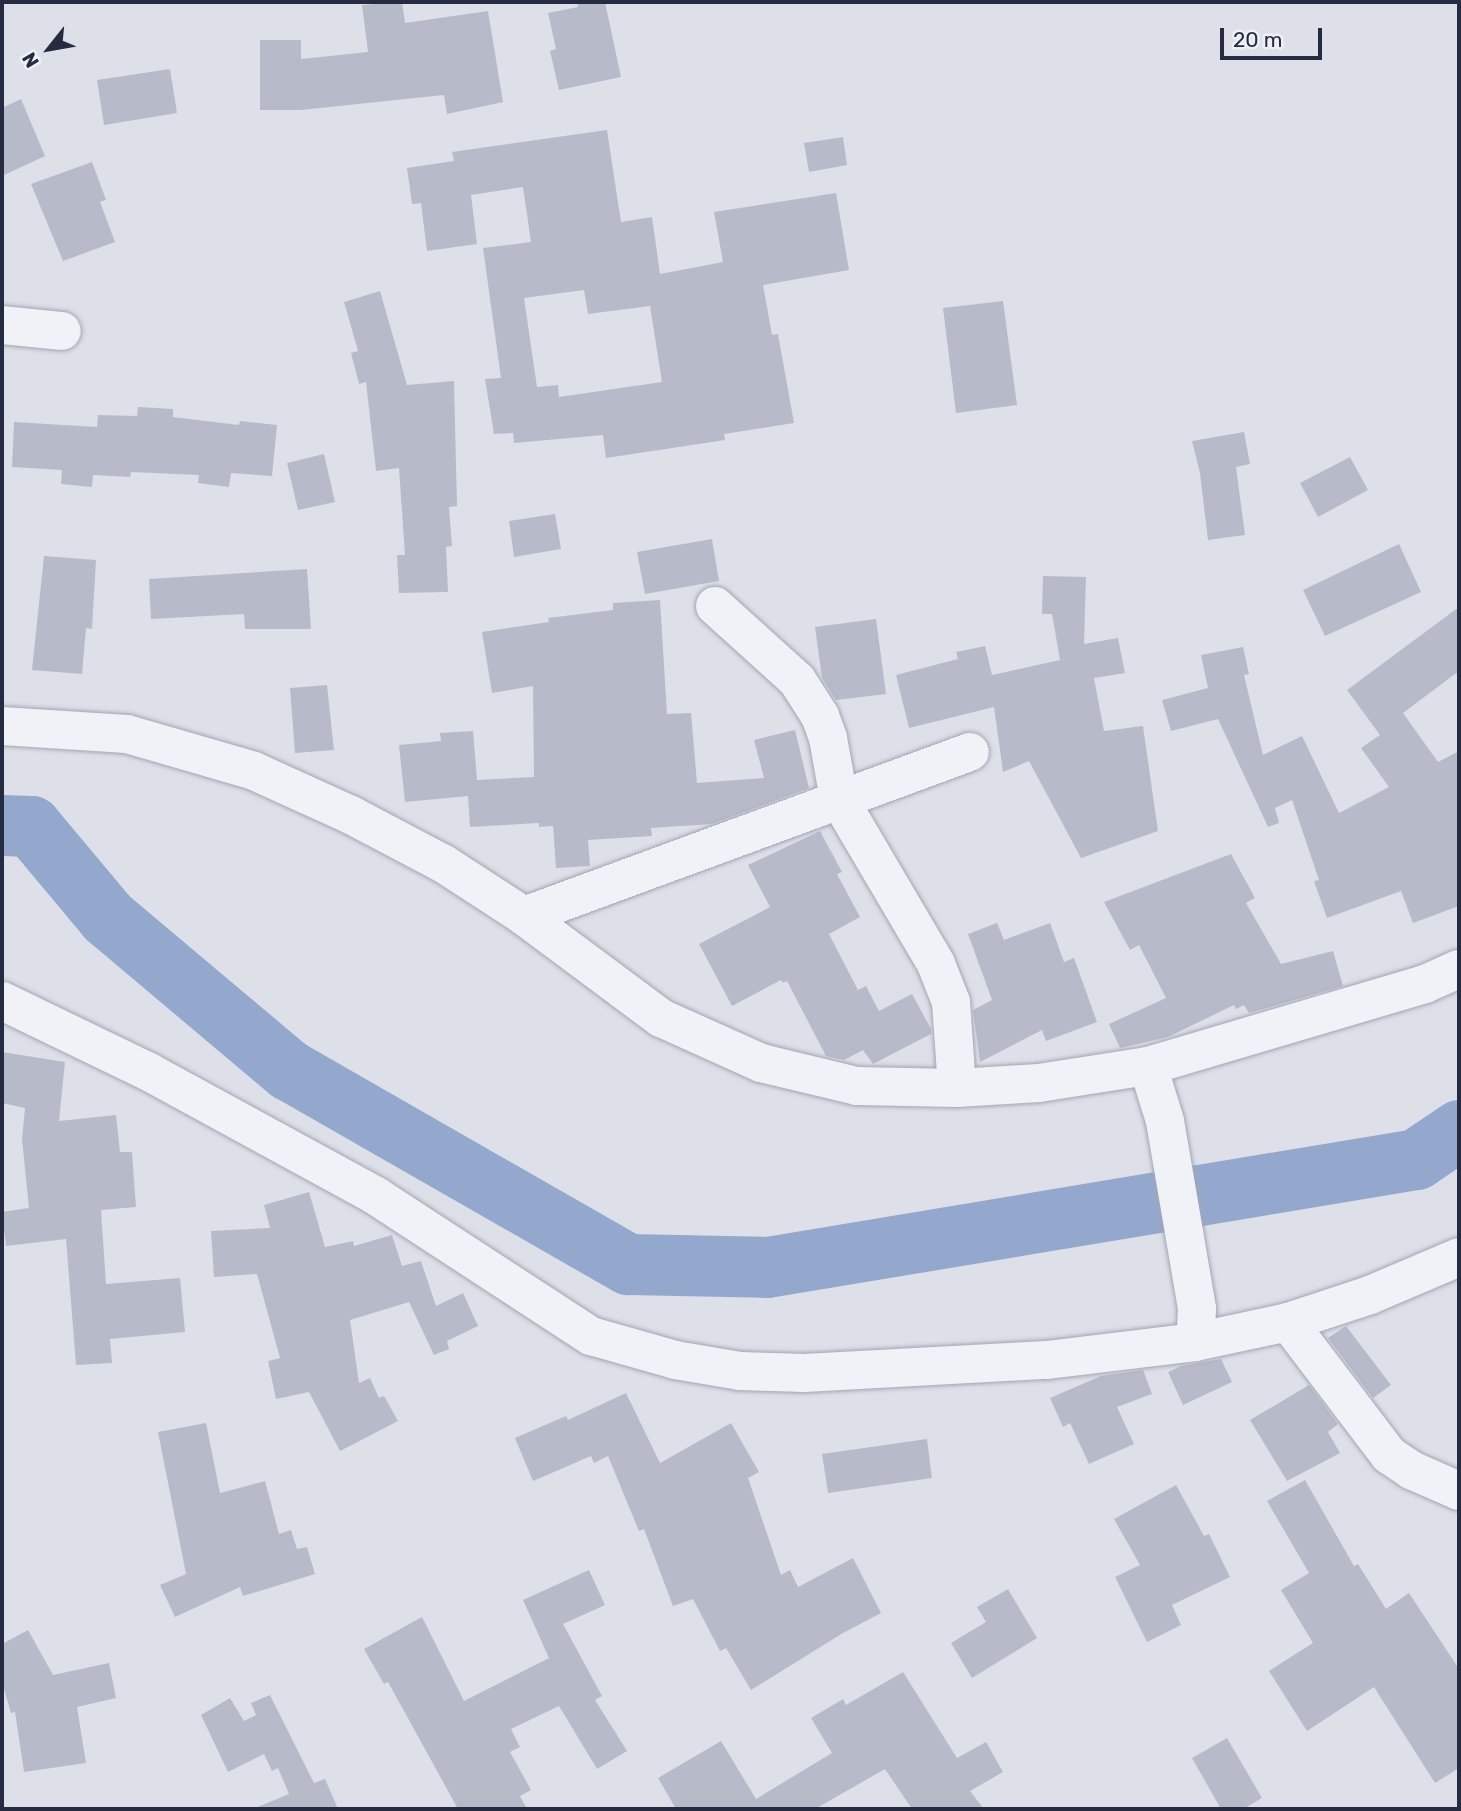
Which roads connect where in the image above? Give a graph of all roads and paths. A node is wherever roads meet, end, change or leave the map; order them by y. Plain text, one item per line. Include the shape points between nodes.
1 (2, 325) edge
2 (62, 331) dead end
3 (715, 606) dead end
4 (2, 726) edge
5 (970, 752) dead end
6 (839, 799) junction
7 (524, 916) junction
8 (1459, 970) edge
9 (2, 1001) edge
10 (1148, 1066) junction
11 (957, 1088) junction
12 (1459, 1257) edge
13 (1288, 1322) junction
14 (1196, 1325) junction
15 (1459, 1491) edge

1 - 2 street
3 - 6 street via 797,680 828,738
4 - 7 street via 127,734 254,771 444,864
5 - 6 street
6 - 7 street
6 - 11 street via 936,964 951,1002
7 - 11 street via 661,1018 761,1063 857,1086
8 - 10 street
9 - 14 street via 149,1072 376,1196 591,1336 676,1360 740,1371 804,1373 1047,1360
10 - 11 street via 1039,1083
10 - 14 street via 1165,1121
12 - 13 street via 1370,1295
13 - 14 street
13 - 15 street via 1390,1455 1411,1470

